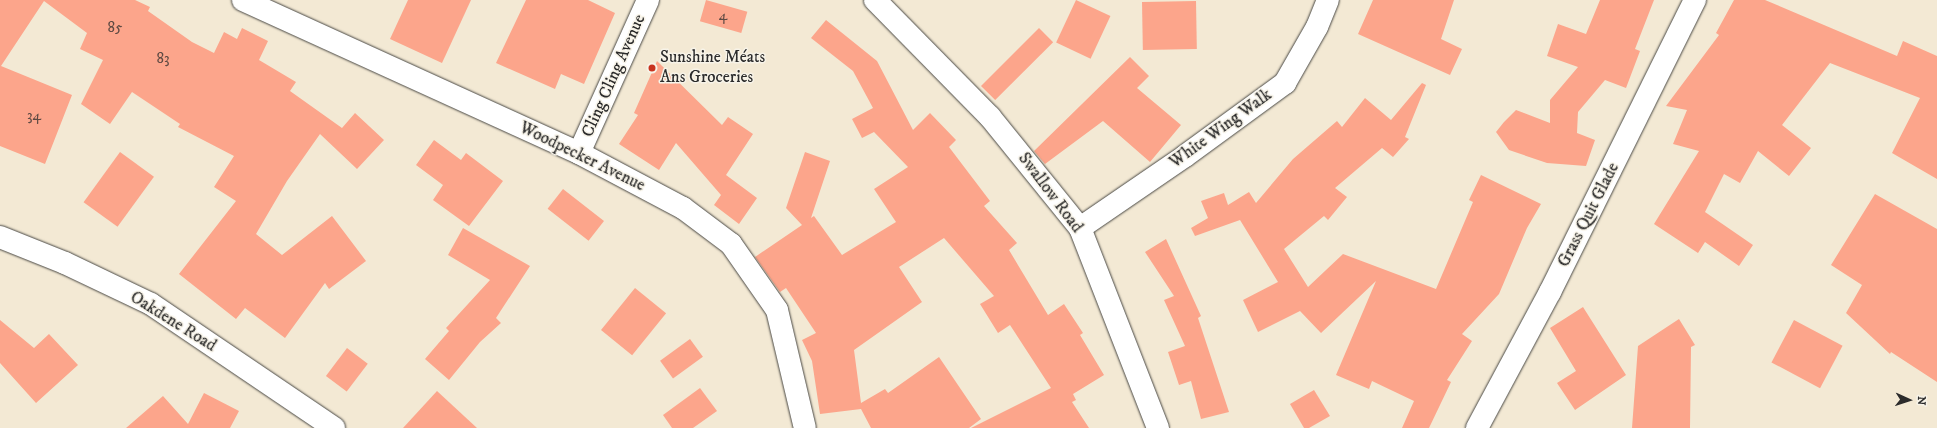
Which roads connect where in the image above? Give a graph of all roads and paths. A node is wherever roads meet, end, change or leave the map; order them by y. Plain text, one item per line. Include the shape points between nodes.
1 (243, 0) edge
2 (648, 0) edge
3 (1328, 0) edge
4 (1695, 0) edge
5 (890, 5) edge
6 (579, 153) junction
7 (1080, 228) junction
8 (0, 237) edge
9 (334, 428) edge
10 (805, 428) edge
11 (1158, 428) edge
12 (1477, 428) edge

1 - 6 street, Woodpecker Avenue
2 - 6 street, Cling Cling Avenue
3 - 7 street, White Wing Walk via 1317,27 1285,83
4 - 12 street, Grass Quit Glade via 1550,292
5 - 7 street, Swallow Road via 990,117
6 - 10 street, Woodpecker Avenue via 682,208 731,244 777,310
7 - 11 street, Swallow Road
8 - 9 street, Oakdene Road via 65,263 151,304

